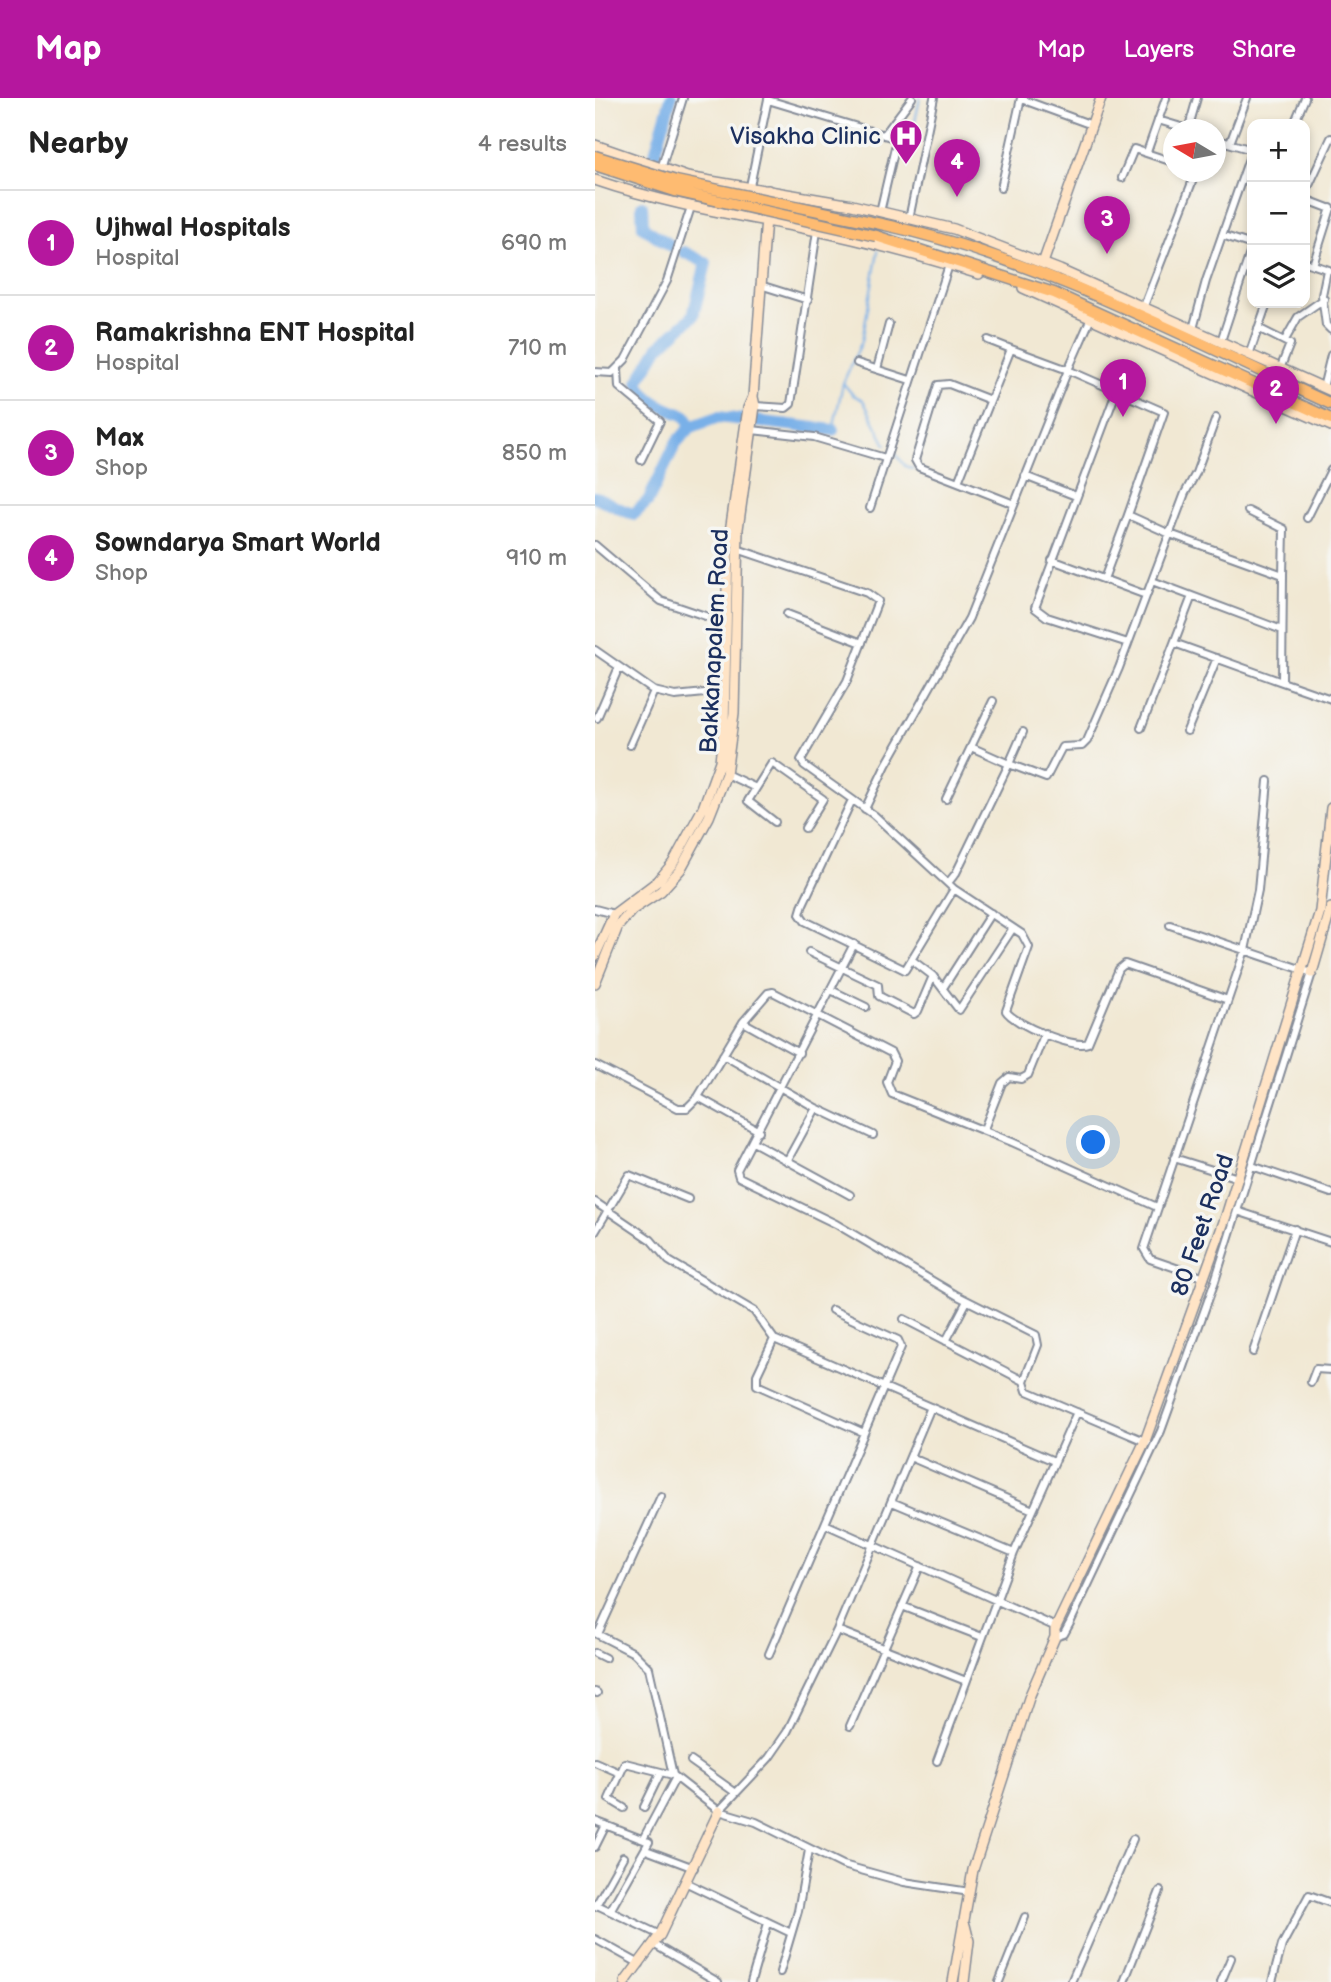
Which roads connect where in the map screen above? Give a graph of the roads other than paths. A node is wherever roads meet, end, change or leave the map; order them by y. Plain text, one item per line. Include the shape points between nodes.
1 (683, 98) edge
2 (912, 98) edge
3 (934, 98) edge
4 (1101, 98) edge
5 (1166, 98) edge
6 (1197, 98) edge
7 (1247, 98) edge
8 (1305, 98) edge
9 (768, 99) edge
10 (1021, 99) edge
11 (1191, 119) edge
12 (1296, 119) edge
13 (1158, 120) junction
14 (1163, 122) edge
15 (1091, 125) junction
16 (884, 135) junction
17 (1331, 138) edge
18 (1226, 142) edge
19 (1230, 143) junction
20 (595, 145) edge
21 (1247, 148) edge
22 (1147, 152) junction
23 (595, 156) edge
24 (1163, 158) edge
25 (595, 165) edge
26 (1247, 165) edge
27 (661, 169) junction
28 (1122, 178) dead end
29 (595, 180) edge
30 (1192, 182) edge
31 (1310, 185) edge
32 (750, 186) junction
33 (1001, 188) dead end
34 (768, 190) junction
35 (1310, 198) edge
36 (691, 207) junction
37 (1331, 209) edge
38 (884, 218) junction
39 (909, 219) junction
40 (765, 222) junction
41 (817, 231) junction
42 (1223, 235) junction
43 (1249, 245) edge
44 (1247, 261) edge
45 (1310, 261) edge
46 (1042, 263) junction
47 (1310, 263) edge
48 (949, 265) junction
49 (1328, 271) edge
50 (760, 285) junction
51 (1324, 299) junction
52 (809, 300) junction
53 (1144, 306) junction
54 (1265, 308) edge
55 (1091, 318) junction
56 (889, 324) dead end
57 (1258, 328) junction
58 (1193, 329) junction
59 (1331, 330) edge
60 (988, 340) dead end
61 (1285, 340) junction
62 (1221, 341) junction
63 (1011, 349) junction
64 (1249, 355) junction
65 (1331, 355) edge
66 (857, 362) dead end
67 (618, 369) junction
68 (877, 369) junction
69 (1280, 369) junction
70 (1068, 370) junction
71 (595, 372) edge
72 (910, 380) junction
73 (1117, 390) junction
74 (1327, 390) edge
75 (990, 400) junction
76 (1331, 404) edge
77 (753, 405) junction
78 (1216, 418) dead end
79 (1331, 419) edge
80 (1331, 426) edge
81 (750, 427) junction
82 (885, 458) junction
83 (641, 460) dead end
84 (1331, 470) edge
85 (1025, 476) junction
86 (958, 482) junction
87 (1076, 496) junction
88 (1014, 504) junction
89 (870, 508) dead end
90 (1248, 511) dead end
91 (1128, 515) junction
92 (1307, 518) dead end
93 (1170, 534) junction
94 (595, 545) edge
95 (732, 547) junction
96 (1052, 560) junction
97 (1283, 575) junction
98 (1104, 579) junction
99 (1152, 581) junction
100 (1146, 594) junction
101 (1192, 596) junction
102 (787, 614) dead end
103 (726, 623) junction
104 (1282, 630) junction
105 (862, 643) junction
106 (1128, 643) junction
107 (1174, 643) junction
108 (595, 650) edge
109 (1217, 658) junction
110 (616, 665) junction
111 (1282, 682) junction
112 (655, 691) junction
113 (725, 691) junction
114 (1331, 699) edge
115 (993, 702) dead end
116 (597, 718) dead end
117 (1141, 729) dead end
118 (1023, 732) dead end
119 (1187, 732) dead end
120 (630, 746) dead end
121 (971, 747) junction
122 (1009, 764) junction
123 (726, 774) junction
124 (1268, 781) dead end
125 (756, 788) junction
126 (946, 799) dead end
127 (852, 800) junction
128 (1331, 808) edge
129 (865, 809) junction
130 (775, 822) dead end
131 (805, 828) dead end
132 (947, 883) junction
133 (954, 889) junction
134 (595, 909) edge
135 (1327, 909) edge
136 (991, 913) junction
137 (614, 914) junction
138 (1170, 925) dead end
139 (1013, 928) junction
140 (854, 944) junction
141 (1245, 950) junction
142 (809, 952) dead end
143 (595, 956) edge
144 (912, 960) junction
145 (842, 968) junction
146 (1308, 971) junction
147 (933, 976) junction
148 (595, 983) edge
149 (943, 988) junction
150 (831, 989) junction
151 (1229, 1000) junction
152 (866, 1007) dead end
153 (819, 1014) junction
154 (743, 1022) junction
155 (1045, 1033) junction
156 (799, 1053) junction
157 (723, 1055) junction
158 (595, 1065) edge
159 (781, 1089) junction
160 (698, 1097) junction
161 (816, 1108) junction
162 (983, 1129) junction
163 (759, 1130) junction
164 (873, 1135) dead end
165 (753, 1142) junction
166 (1174, 1158) junction
167 (787, 1161) junction
168 (1252, 1166) junction
169 (1238, 1178) junction
170 (1331, 1193) edge
171 (851, 1195) dead end
172 (688, 1199) dead end
173 (595, 1202) edge
174 (1157, 1207) junction
175 (608, 1210) junction
176 (1237, 1211) junction
177 (1295, 1229) junction
178 (595, 1232) edge
179 (1331, 1242) edge
180 (1205, 1278) junction
181 (967, 1301) junction
182 (832, 1310) dead end
183 (904, 1319) dead end
184 (774, 1339) junction
185 (946, 1341) junction
186 (1253, 1352) dead end
187 (1331, 1370) edge
188 (1024, 1381) junction
189 (1311, 1382) dead end
190 (884, 1387) junction
191 (931, 1407) junction
192 (1077, 1412) junction
193 (864, 1433) junction
194 (1145, 1441) junction
195 (1155, 1446) junction
196 (910, 1457) junction
197 (1054, 1461) junction
198 (661, 1496) dead end
199 (892, 1502) junction
200 (1033, 1510) junction
201 (825, 1524) junction
202 (873, 1545) junction
203 (1013, 1553) junction
204 (920, 1566) junction
205 (996, 1600) junction
206 (902, 1606) junction
207 (837, 1630) junction
208 (1056, 1632) junction
209 (597, 1634) edge
210 (982, 1637) junction
211 (884, 1648) junction
212 (595, 1653) edge
213 (769, 1654) dead end
214 (604, 1658) dead end
215 (966, 1681) junction
216 (850, 1727) dead end
217 (691, 1760) dead end
218 (937, 1761) dead end
219 (595, 1762) edge
220 (620, 1773) junction
221 (660, 1774) junction
222 (674, 1777) junction
223 (736, 1793) junction
224 (645, 1807) dead end
225 (624, 1808) dead end
226 (719, 1811) junction
227 (595, 1821) edge
228 (606, 1825) junction
229 (643, 1839) junction
230 (1133, 1839) dead end
231 (595, 1847) edge
232 (646, 1850) junction
233 (809, 1850) junction
234 (623, 1857) dead end
235 (694, 1868) junction
236 (687, 1883) junction
237 (1160, 1891) dead end
238 (970, 1892) junction
239 (1331, 1903) edge
240 (595, 1906) edge
241 (610, 1911) junction
242 (1025, 1917) dead end
243 (768, 1923) junction
244 (965, 1923) junction
245 (791, 1933) junction
246 (660, 1935) junction
247 (595, 1939) edge
248 (655, 1945) junction
249 (1231, 1958) dead end
250 (640, 1964) junction
251 (780, 1972) dead end
252 (707, 1979) edge
253 (625, 1982) edge
254 (718, 1982) edge
255 (751, 1982) edge
256 (953, 1982) edge
257 (964, 1982) edge
258 (999, 1982) edge
259 (1071, 1982) edge
260 (1124, 1982) edge
261 (1221, 1982) edge
262 (1272, 1982) edge

1 - 27 street
2 - 16 street
3 - 39 street
4 - 15 street
5 - 13 street
6 - 11 street
7 - 19 street
8 - 12 street
9 - 16 street
9 - 32 street
10 - 15 street
10 - 33 street
13 - 14 street
13 - 22 street
15 - 46 street
16 - 38 street via 897,139
17 - 31 street
18 - 19 street
19 - 21 street
20 - 27 street
22 - 24 street
22 - 28 street via 1135,149
23 - 38 main road, bridge via 687,184
25 - 79 main road, bridge via 675,191 881,238 1054,293
26 - 42 street
27 - 32 street
29 - 36 street
30 - 53 street
32 - 34 street
34 - 38 street
34 - 40 street
35 - 37 street
36 - 40 street
36 - 67 street via 673,268
37 - 45 street
38 - 39 street
38 - 76 main road via 1067,285
39 - 46 street via 954,229
40 - 41 street
40 - 50 street
41 - 48 street
41 - 52 street
42 - 43 street
42 - 58 street
44 - 62 street
46 - 53 street
47 - 49 street
48 - 55 street via 1033,291
48 - 72 street
49 - 51 street
50 - 52 street
50 - 77 street
51 - 59 street
51 - 61 street via 1298,317
52 - 77 street via 791,404 786,408
53 - 58 street
54 - 57 street
55 - 70 street
55 - 80 street
56 - 68 street
57 - 61 street
57 - 64 street
58 - 62 street
60 - 63 street
61 - 69 street via 1290,346
62 - 64 street
63 - 70 street
63 - 75 street
64 - 69 street
65 - 74 street
66 - 68 street
67 - 71 street via 607,374
67 - 83 street via 619,387 660,421
68 - 72 street
69 - 74 street
70 - 73 street
70 - 85 street
72 - 82 street
73 - 87 street
73 - 91 street via 1164,412
75 - 86 street
75 - 86 street via 949,384 938,386 915,460 919,467
77 - 81 street
78 - 93 street
81 - 82 street via 814,437
81 - 95 street
82 - 89 street
84 - 92 street
85 - 87 street
85 - 88 street
86 - 88 street
87 - 96 street
88 - 129 street via 969,618
90 - 97 street via 1284,529
91 - 93 street
91 - 98 street
93 - 97 street
93 - 99 street
94 - 103 street via 661,601
95 - 103 street
95 - 105 street via 875,597 877,605
95 - 123 street, Bakkanapalem Road via 734,713
96 - 98 street
96 - 106 street via 1035,608 1038,613
97 - 104 street
98 - 100 street
99 - 100 street
99 - 101 street
100 - 106 street
101 - 104 street
101 - 107 street
102 - 105 street
103 - 113 street
104 - 111 street
105 - 127 street via 847,681 801,760
106 - 122 street via 1082,746 1062,747 1046,778
107 - 109 street
107 - 117 street
108 - 110 street
109 - 111 street
109 - 119 street
110 - 112 street
110 - 116 street
111 - 114 street
112 - 113 street via 675,696
112 - 120 street
113 - 137 street via 720,761 691,832 665,874
115 - 121 street
118 - 122 street
121 - 122 street
121 - 126 street
122 - 132 street
123 - 125 street
123 - 148 street, Bakkanapalem Road via 680,870 661,891 624,918
124 - 141 street via 1258,890
125 - 130 street via 748,801
125 - 131 street via 772,763 824,799
127 - 129 street
127 - 140 street via 800,914 805,921
128 - 135 street
129 - 132 street
132 - 133 street
133 - 136 street
133 - 144 street
134 - 137 street
135 - 146 street, 80 Feet Road
136 - 139 street
136 - 149 street
137 - 143 street
138 - 141 street
139 - 149 street via 962,1009 957,1009
139 - 155 street via 1029,947 1006,1011 1011,1018
140 - 144 street via 905,970
140 - 145 street
141 - 146 street
141 - 151 street
142 - 145 street
144 - 147 street
145 - 147 street via 878,985 879,996 913,1014
145 - 150 street
146 - 168 street
146 - 169 street, 80 Feet Road
147 - 149 street
150 - 152 street
150 - 153 street
151 - 155 street via 1125,964 1088,1043 1075,1045
151 - 166 street
153 - 154 street via 773,992
153 - 156 street
153 - 162 street via 891,1053 895,1064 887,1082 892,1094
154 - 156 street
154 - 157 street
155 - 162 street via 1028,1075 1009,1077 1002,1083
156 - 159 street
157 - 159 street
157 - 160 street
158 - 160 street via 678,1108 687,1108
159 - 161 street
159 - 163 street
160 - 163 street
161 - 164 street
161 - 167 street
162 - 174 street
163 - 165 street
165 - 167 street
165 - 181 street via 737,1170 742,1179 836,1224
166 - 169 street
166 - 174 street
167 - 171 street
168 - 170 street
168 - 176 street
169 - 180 street, 80 Feet Road
172 - 175 street via 629,1175
173 - 175 street
174 - 180 street via 1144,1254
175 - 178 street
175 - 184 street via 652,1240 669,1261 754,1311
176 - 177 street
176 - 195 street
177 - 179 street
177 - 186 street
180 - 194 street, 80 Feet Road
181 - 185 street
181 - 188 street via 1038,1338
182 - 190 street via 901,1342
183 - 185 street
184 - 190 street
184 - 193 street via 757,1385
185 - 188 street
187 - 189 street via 1316,1369
188 - 192 street via 1027,1391
190 - 191 street
190 - 193 street
191 - 196 street
191 - 197 street
192 - 194 street
192 - 197 street
193 - 201 street
194 - 195 street
194 - 208 street, 80 Feet Road
195 - 208 street via 1070,1623 1064,1634
196 - 199 street
196 - 200 street
197 - 200 street
198 - 209 street
199 - 202 street
199 - 203 street
200 - 203 street
201 - 202 street
201 - 213 street
202 - 204 street
202 - 207 street
203 - 205 street
204 - 205 street
204 - 206 street
205 - 208 street
205 - 210 street
206 - 210 street
206 - 211 street
207 - 211 street
207 - 223 street via 778,1747
208 - 238 street, 80 Feet Road via 1030,1695
209 - 222 street via 634,1653 649,1668
210 - 215 street
211 - 215 street
211 - 216 street
212 - 214 street
215 - 218 street
217 - 223 street
219 - 220 street
220 - 221 street via 627,1762
220 - 225 street via 609,1799
221 - 222 street
221 - 224 street
222 - 226 street
222 - 229 street
223 - 226 street
226 - 233 street via 756,1822
226 - 235 street
227 - 228 street
228 - 229 street
228 - 231 street
229 - 232 street via 649,1842
230 - 259 street
232 - 235 street
232 - 241 street
233 - 238 street via 880,1876
233 - 245 street
234 - 240 street
235 - 236 street
236 - 243 street
236 - 246 street
237 - 260 street
238 - 244 street, 80 Feet Road
239 - 262 street via 1309,1895 1282,1945
240 - 241 street
241 - 246 street
242 - 258 street
243 - 245 street
243 - 255 street
244 - 256 street
244 - 257 street via 969,1941
245 - 251 street
246 - 248 street
247 - 250 street
248 - 250 street
248 - 252 street
249 - 261 street
250 - 253 street
252 - 254 street

